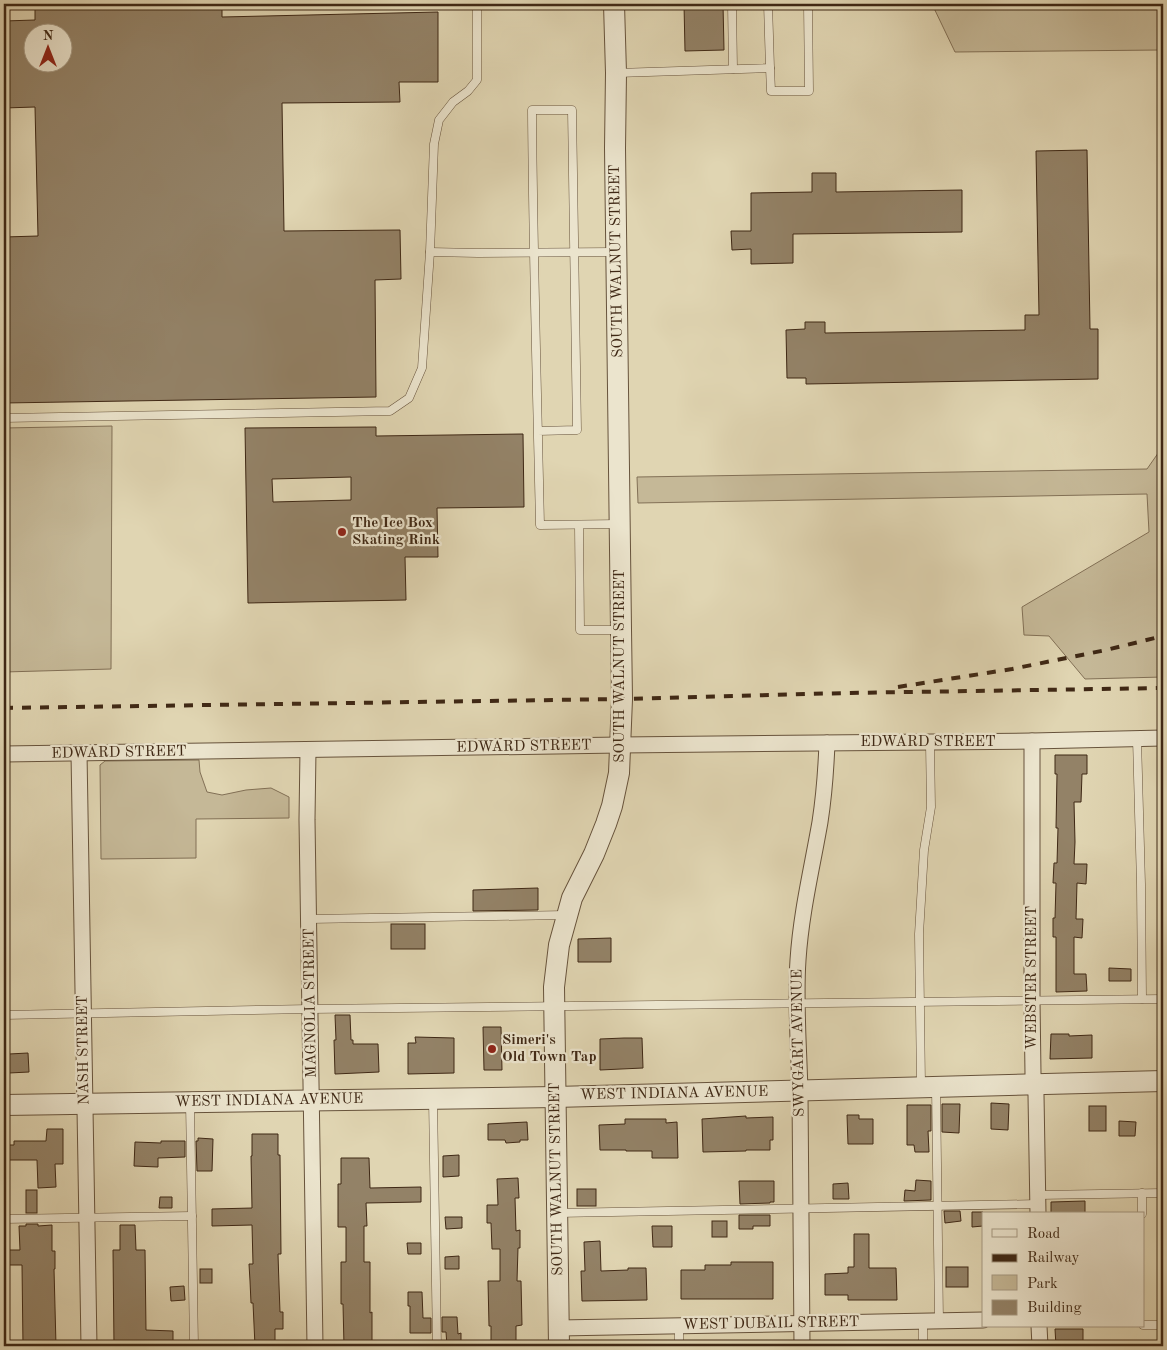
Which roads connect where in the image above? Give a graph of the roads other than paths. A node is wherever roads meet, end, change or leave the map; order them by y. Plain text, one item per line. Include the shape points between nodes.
1 (477, 4) edge
2 (614, 4) edge
3 (732, 4) edge
4 (768, 4) edge
5 (808, 4) edge
6 (770, 68) junction
7 (733, 70) junction
8 (616, 73) junction
9 (430, 252) junction
10 (574, 252) junction
11 (617, 252) junction
12 (534, 253) junction
13 (4, 418) edge
14 (538, 431) junction
15 (620, 524) junction
16 (579, 525) junction
17 (621, 630) junction
18 (1163, 738) edge
19 (1137, 739) junction
20 (1032, 742) junction
21 (827, 743) junction
22 (930, 743) junction
23 (620, 745) junction
24 (308, 750) junction
25 (79, 753) junction
26 (4, 754) edge
27 (568, 915) junction
28 (309, 919) junction
29 (1163, 998) edge
30 (1142, 999) junction
31 (1032, 1000) junction
32 (919, 1001) junction
33 (797, 1003) junction
34 (554, 1006) junction
35 (310, 1009) junction
36 (83, 1014) junction
37 (4, 1015) edge
38 (1163, 1081) edge
39 (1035, 1084) junction
40 (928, 1087) junction
41 (800, 1091) junction
42 (556, 1097) junction
43 (433, 1099) junction
44 (312, 1100) junction
45 (190, 1103) junction
46 (85, 1104) junction
47 (4, 1105) edge
48 (1142, 1193) junction
49 (1163, 1193) edge
50 (1038, 1204) edge
51 (937, 1206) junction
52 (800, 1208) junction
53 (1142, 1212) edge
54 (557, 1213) junction
55 (192, 1216) junction
56 (4, 1218) edge
57 (87, 1218) junction
58 (982, 1320) edge
59 (923, 1321) junction
60 (939, 1321) junction
61 (802, 1324) junction
62 (679, 1325) junction
63 (1144, 1325) edge
64 (1163, 1325) edge
65 (1040, 1328) edge
66 (559, 1337) edge
67 (89, 1346) edge
68 (194, 1346) edge
69 (315, 1346) edge
70 (437, 1346) edge
71 (679, 1346) edge
72 (802, 1346) edge
73 (923, 1346) edge
74 (1040, 1346) edge

1 - 9 lane via 477,80 439,120 434,144
2 - 8 street, SOUTH WALNUT STREET
3 - 7 lane
4 - 6 lane
5 - 6 lane via 809,91 771,91
6 - 7 lane
7 - 8 lane
8 - 11 street, SOUTH WALNUT STREET
9 - 12 lane
9 - 13 lane via 422,368 409,398 390,411
10 - 11 lane
10 - 12 lane
10 - 12 lane via 572,110 532,110
10 - 14 lane via 577,430
11 - 15 street, SOUTH WALNUT STREET
12 - 14 lane
14 - 16 lane via 540,525
15 - 16 lane
15 - 17 street, SOUTH WALNUT STREET
16 - 17 lane via 580,630
17 - 23 street, SOUTH WALNUT STREET
18 - 19 street, EDWARD STREET
19 - 20 street, EDWARD STREET
19 - 30 lane
20 - 22 street, EDWARD STREET
20 - 31 street, WEBSTER STREET
21 - 22 street, EDWARD STREET
21 - 23 street, EDWARD STREET
21 - 33 street, SWYGART AVENUE via 820,821 800,939
22 - 32 lane via 931,807 924,850
23 - 24 street, EDWARD STREET
23 - 27 street, SOUTH WALNUT STREET via 619,773 612,806 594,854 572,898
24 - 25 street, EDWARD STREET
24 - 28 street, MAGNOLIA STREET
25 - 26 street, EDWARD STREET
25 - 36 street, NASH STREET
27 - 28 lane
27 - 34 street, SOUTH WALNUT STREET via 559,945
28 - 35 street, MAGNOLIA STREET
29 - 30 lane
30 - 31 lane
31 - 32 lane
31 - 39 street, WEBSTER STREET
32 - 33 lane
32 - 40 lane
33 - 34 lane
33 - 41 street, SWYGART AVENUE
34 - 35 lane
34 - 42 street, SOUTH WALNUT STREET
35 - 36 lane
35 - 44 street, MAGNOLIA STREET
36 - 37 lane
36 - 46 street, NASH STREET
38 - 39 street, WEST INDIANA AVENUE
39 - 40 street, WEST INDIANA AVENUE
39 - 50 street, WEBSTER STREET
40 - 41 street, WEST INDIANA AVENUE
40 - 51 lane
41 - 42 street, WEST INDIANA AVENUE
41 - 52 street, SWYGART AVENUE
42 - 43 street, WEST INDIANA AVENUE
42 - 54 street, SOUTH WALNUT STREET
43 - 44 street, WEST INDIANA AVENUE
43 - 70 lane
44 - 45 street, WEST INDIANA AVENUE
44 - 69 street, MAGNOLIA STREET
45 - 46 street, WEST INDIANA AVENUE
45 - 55 lane
46 - 47 street, WEST INDIANA AVENUE
46 - 57 street, NASH STREET
48 - 49 lane
48 - 50 lane
48 - 53 lane
50 - 51 lane
51 - 52 lane
51 - 60 lane
52 - 54 lane
52 - 61 street, SWYGART AVENUE
54 - 66 street, SOUTH WALNUT STREET
55 - 57 lane
55 - 68 lane
56 - 57 lane
57 - 67 street, NASH STREET
58 - 60 street, WEST DUBAIL STREET
59 - 60 street, WEST DUBAIL STREET
59 - 61 street, WEST DUBAIL STREET
59 - 73 lane
61 - 62 street, WEST DUBAIL STREET
61 - 72 street, SWYGART AVENUE
62 - 66 street, WEST DUBAIL STREET
62 - 71 lane
63 - 64 lane
65 - 74 street

